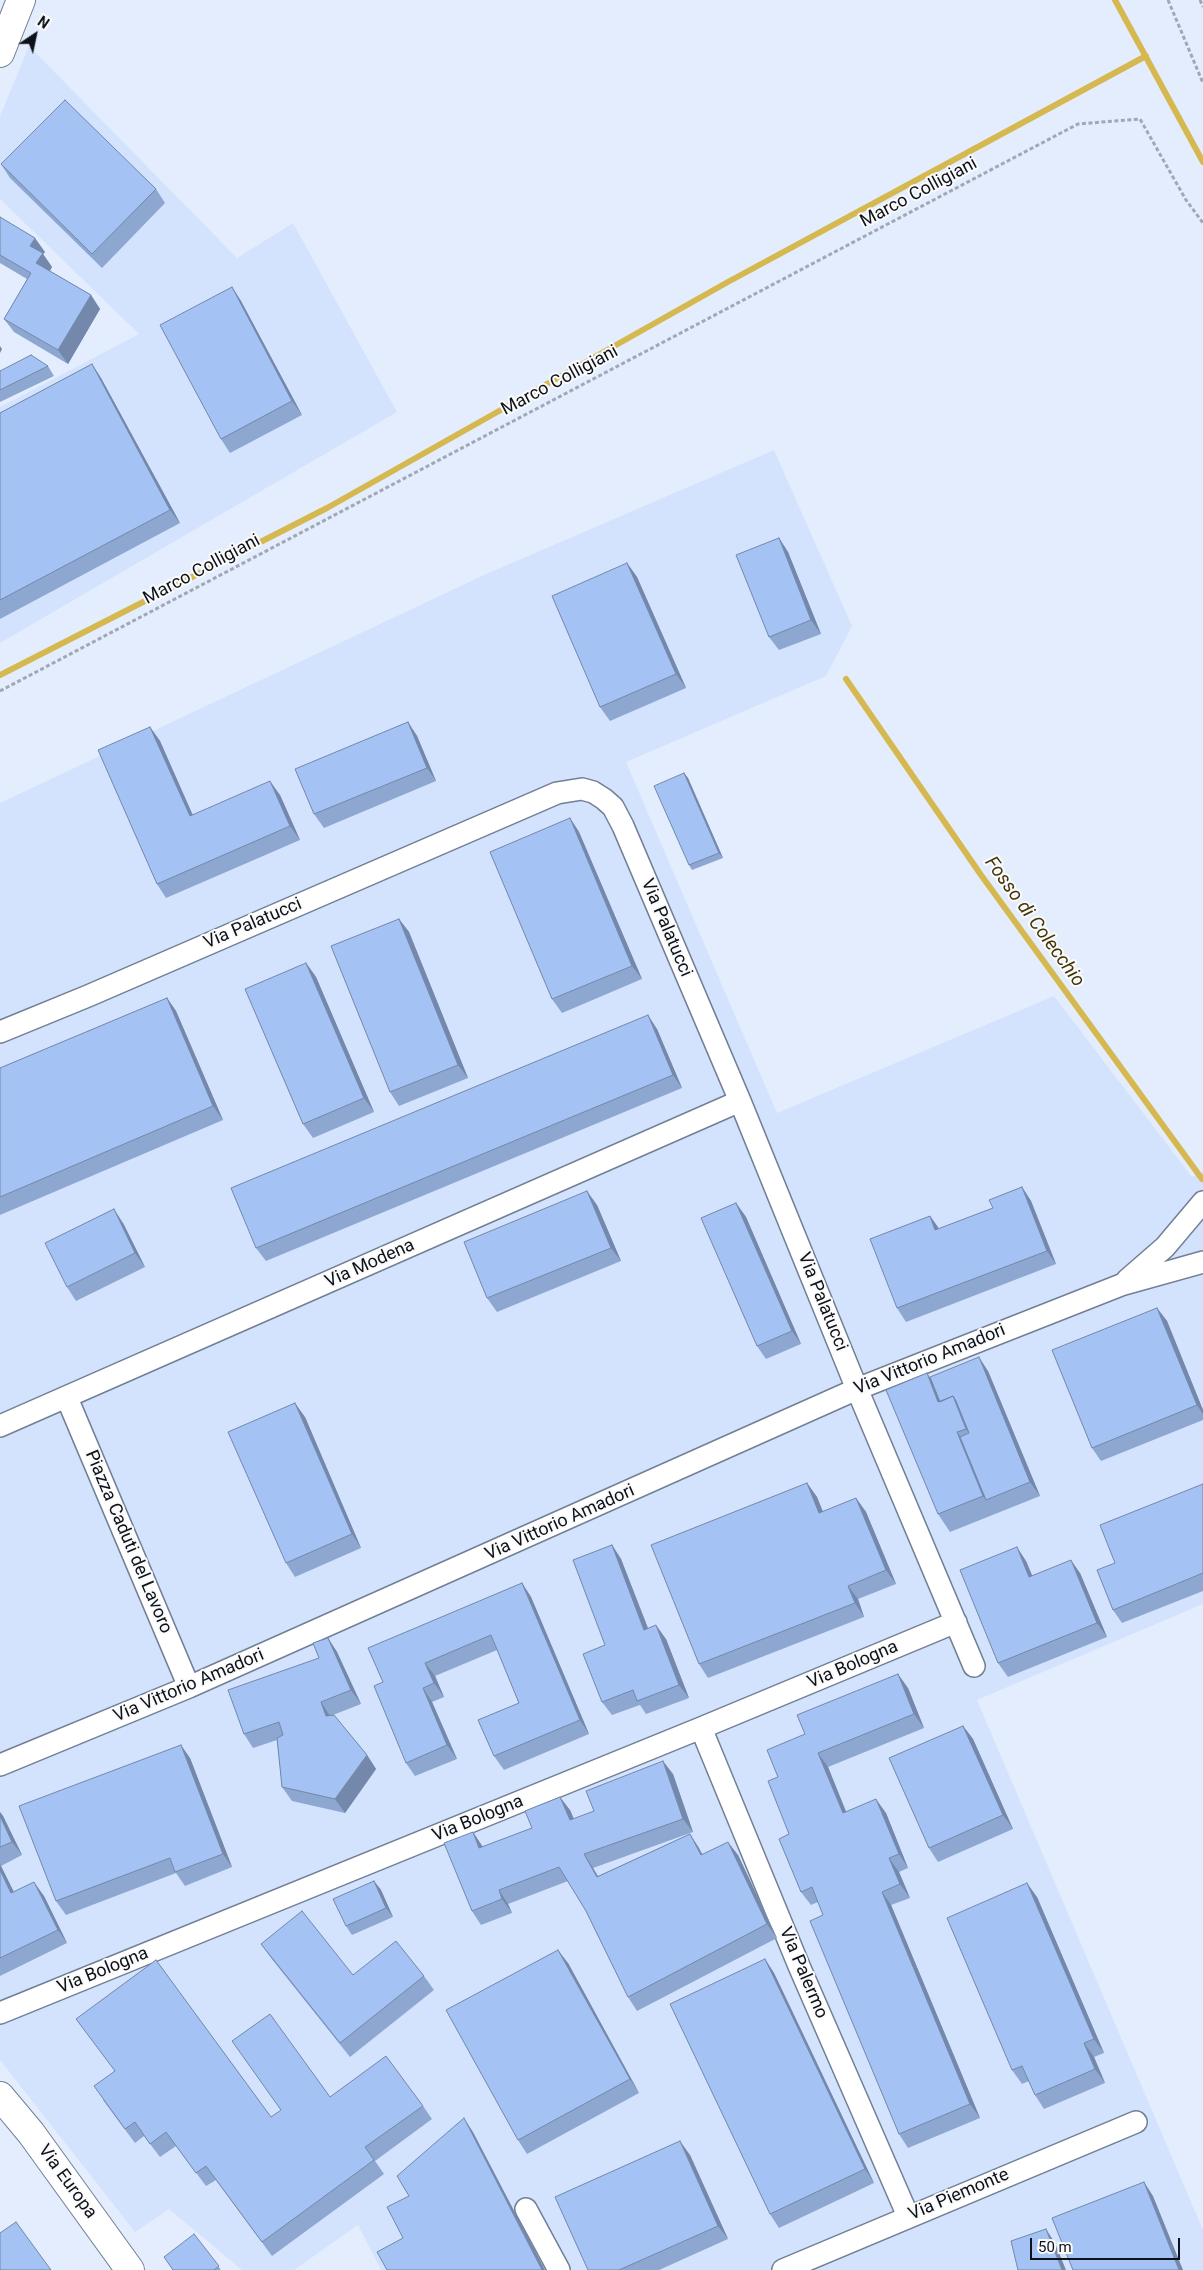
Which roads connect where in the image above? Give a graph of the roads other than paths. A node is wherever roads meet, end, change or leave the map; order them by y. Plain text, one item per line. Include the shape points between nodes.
1 (21, 0) edge
2 (0, 53) edge
3 (0, 1032) edge
4 (740, 1101) junction
5 (1203, 1202) edge
6 (1203, 1262) edge
7 (1121, 1285) junction
8 (857, 1388) junction
9 (67, 1398) junction
10 (0, 1426) edge
11 (956, 1622) junction
12 (974, 1666) dead end
13 (189, 1687) junction
14 (701, 1728) junction
15 (0, 1765) edge
16 (0, 2013) edge
17 (0, 2096) edge
18 (1136, 2122) dead end
19 (526, 2210) dead end
20 (908, 2216) junction
21 (130, 2270) edge
22 (559, 2270) edge
23 (782, 2270) edge

1 - 2 main road
3 - 4 street, Via Palatucci via 546,797 582,789 604,799 619,817
4 - 8 street, Via Palatucci
4 - 9 street, Via Modena
5 - 7 street, Via Vittorio Amadori via 1165,1247
6 - 7 street, Via Vittorio Amadori
7 - 8 street, Via Vittorio Amadori
8 - 11 street, Via Palatucci
8 - 13 street, Via Vittorio Amadori
9 - 10 street, Via Modena
9 - 13 street, Piazza Caduti del Lavoro
11 - 12 street, Via Palatucci
11 - 14 street, Via Bologna
13 - 15 street, Via Vittorio Amadori
14 - 16 street, Via Bologna
14 - 20 street, Via Palermo
17 - 21 main road, Via Europa via 32,2133
18 - 20 street, Via Piemonte
19 - 22 street
20 - 23 street, Via Piemonte

